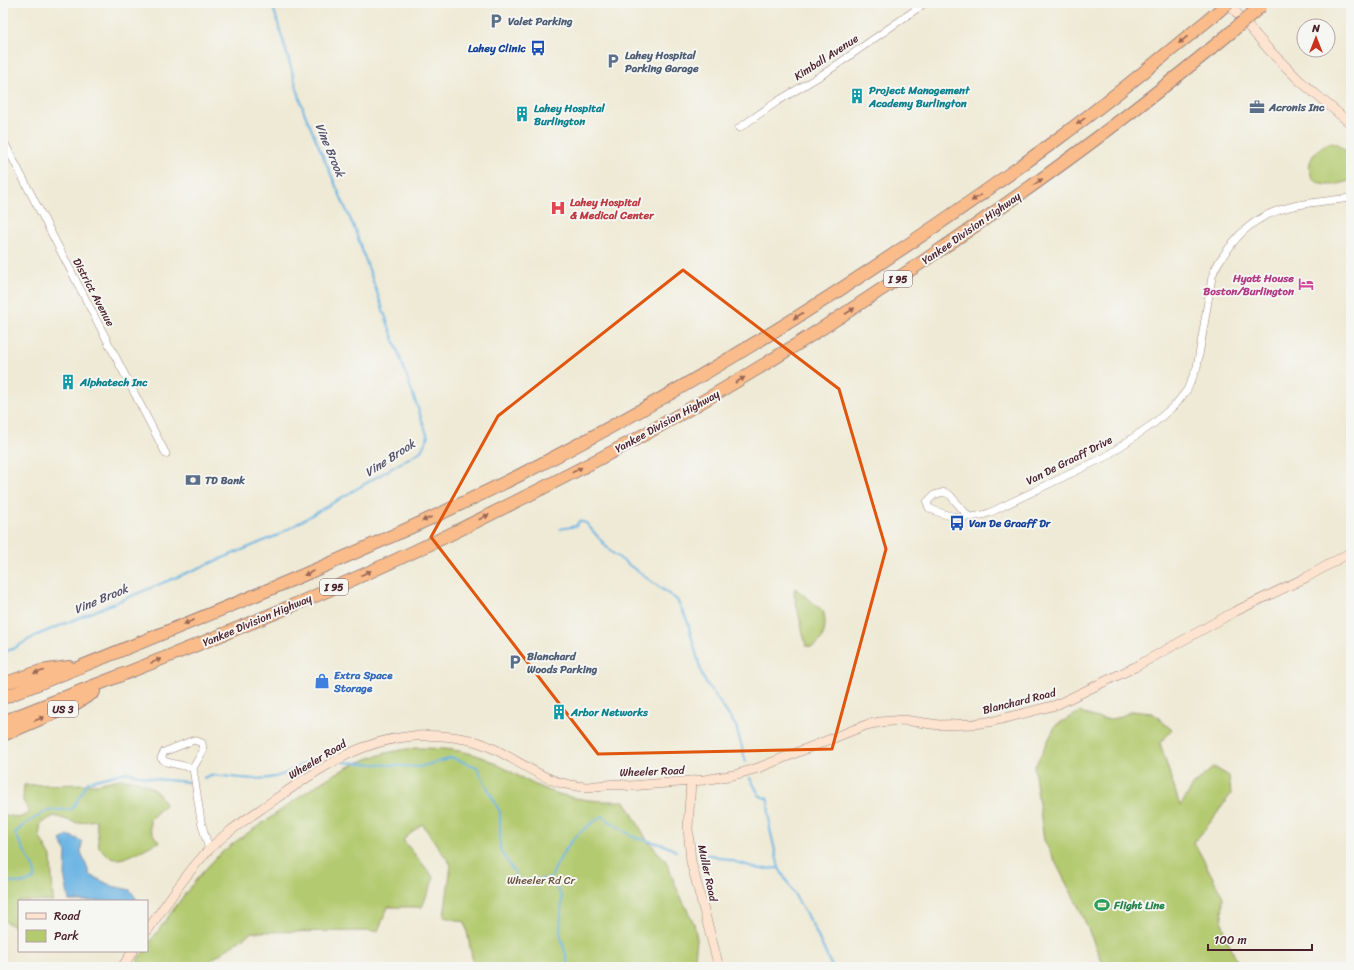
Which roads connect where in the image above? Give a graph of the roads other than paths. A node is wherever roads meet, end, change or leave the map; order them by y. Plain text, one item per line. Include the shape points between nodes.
1 (925, 3) edge
2 (1228, 3) edge
3 (1263, 4) edge
4 (1351, 124) edge
5 (739, 128) dead end
6 (3, 140) edge
7 (1351, 198) edge
8 (166, 454) dead end
9 (969, 517) junction
10 (1351, 552) edge
11 (91, 663) junction
12 (120, 675) junction
13 (3, 684) edge
14 (3, 698) edge
15 (3, 722) edge
16 (3, 734) edge
17 (193, 768) junction
18 (691, 781) junction
19 (209, 850) junction
20 (148, 930) edge
21 (132, 952) edge
22 (122, 967) edge
23 (719, 967) edge

1 - 5 street, Kimball Avenue via 828,71
2 - 4 main road via 1299,80
2 -> 11 highway, Yankee Division Highway / I 95, bridge via 1062,136 980,195 841,288 697,378 465,502 296,579
12 -> 3 highway, Yankee Division Highway / I 95, bridge via 282,610 452,533 574,472 695,406 803,341 969,231 1104,133
6 - 8 street, District Avenue
7 - 9 street, Van De Graaff Drive via 1280,209 1256,220 1233,241 1212,277 1200,355 1194,374 1187,390 1167,413 1105,457 989,513
9 - 9 street, Van De Graaff Drive via 950,495 944,492 934,495 927,502 929,508 943,515
10 - 18 main road, Blanchard Road via 1313,574 1234,612 1135,667 1056,705 974,724 939,725 904,720 880,722 852,730 752,770
11 -> 13 highway via 41,671
11 - 14 highway, Yankee Division Highway / I 95
12 - 15 highway, Yankee Division Highway / I 95
16 -> 12 highway, US 3 via 75,704
17 - 17 street via 203,751 202,743 194,740 164,752 162,758 166,762
17 - 19 street via 201,821
18 - 19 main road, Wheeler Road via 630,786 573,786 547,777 481,743 445,736 402,737 366,745 324,766 256,812
18 - 23 main road, Muller Road via 688,828 691,862
19 - 20 main road, Wheeler Road via 174,892
21 - 22 main road

